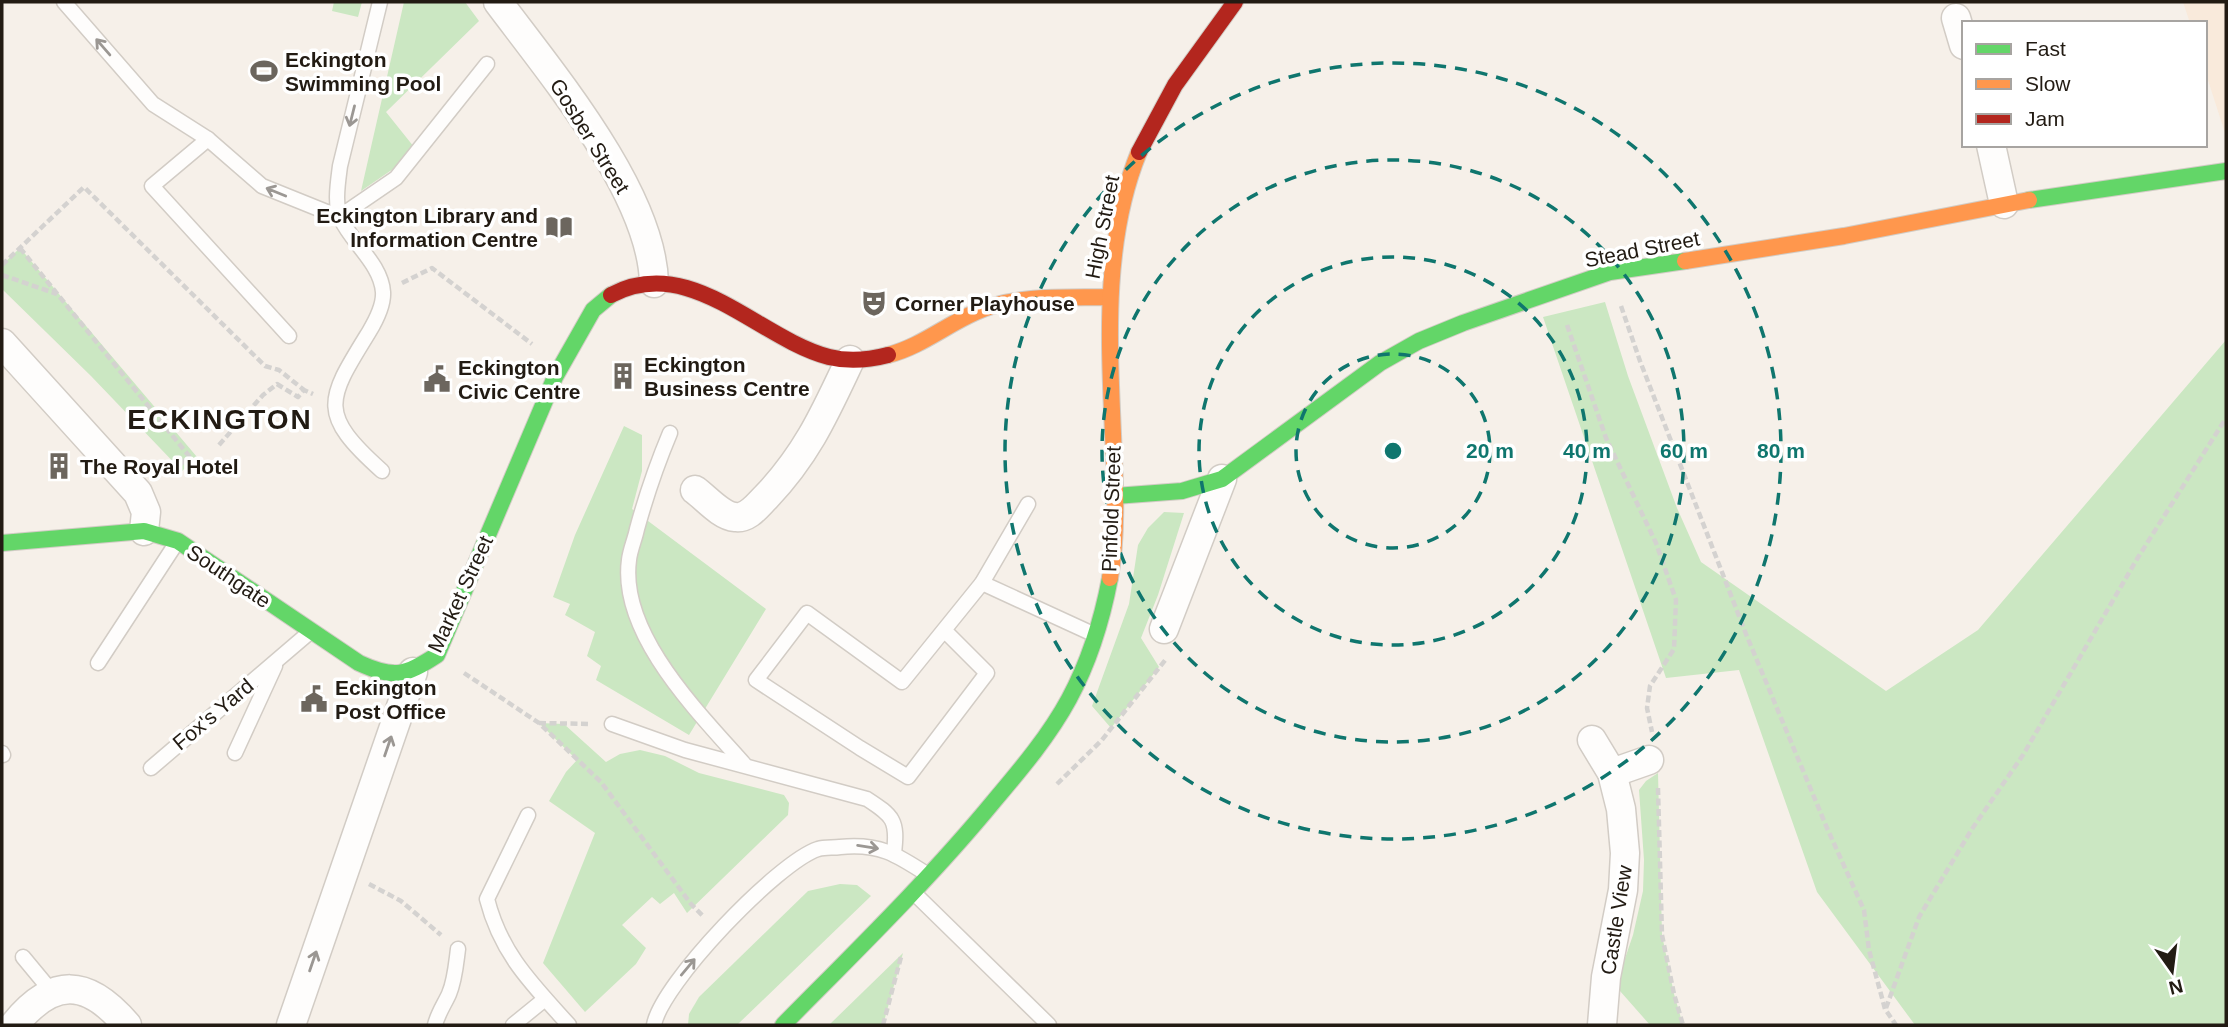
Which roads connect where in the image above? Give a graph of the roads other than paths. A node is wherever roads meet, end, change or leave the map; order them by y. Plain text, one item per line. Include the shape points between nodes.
1 (64, 2) edge
2 (380, 2) edge
3 (498, 2) edge
4 (1235, 2) edge
5 (1956, 18) dead end
6 (1962, 38) edge
7 (487, 64) dead end
8 (208, 139) junction
9 (1992, 147) edge
10 (2226, 171) edge
11 (2004, 204) junction
12 (339, 217) junction
13 (654, 283) junction
14 (1110, 297) junction
15 (289, 336) dead end
16 (2, 342) edge
17 (850, 360) junction
18 (670, 433) dead end
19 (382, 471) dead end
20 (1222, 479) junction
21 (695, 490) dead end
22 (1115, 496) junction
23 (1028, 504) dead end
24 (144, 531) junction
25 (178, 541) junction
26 (2, 542) edge
27 (982, 583) junction
28 (1164, 629) road end
29 (311, 631) junction
30 (945, 631) junction
31 (1094, 634) junction
32 (277, 661) junction
33 (98, 663) dead end
34 (413, 672) junction
35 (612, 724) road end
36 (1592, 740) dead end
37 (235, 753) dead end
38 (1653, 760) road end
39 (744, 764) junction
40 (151, 768) dead end
41 (1612, 773) junction
42 (528, 815) dead end
43 (894, 853) junction
44 (930, 877) junction
45 (914, 893) junction
46 (458, 949) road end
47 (23, 957) dead end
48 (52, 992) junction
49 (545, 999) junction
50 (13, 1025) edge
51 (127, 1025) edge
52 (291, 1025) edge
53 (435, 1025) edge
54 (513, 1025) edge
55 (569, 1025) edge
56 (654, 1025) edge
57 (783, 1025) edge
58 (1049, 1025) edge
59 (1602, 1025) edge

8 -> 1 lane via 153,104
2 -> 12 lane via 340,166
3 - 13 street, Gosber Street via 613,165 643,228 653,259
4 - 14 street, High Street via 1198,50 1143,142 1126,190
5 - 6 street
7 - 12 lane via 396,178
12 -> 8 lane via 262,186
8 - 15 lane via 152,187
9 - 11 street
10 - 11 street, Stead Street
11 - 20 street, Stead Street via 1844,236 1610,272 1463,323 1380,363
12 - 19 lane via 377,273 383,293 376,320 340,379 333,402 339,424 355,448
13 - 17 street, High Street via 709,295 821,354
13 - 34 street, Market Street via 621,290 597,304 559,366 437,655
14 - 17 street, High Street via 996,304 904,351
14 - 22 street, Pinfold Street
16 - 24 street via 138,493 146,512
17 - 21 street via 817,430 789,473 750,514 735,517 723,513
18 - 39 lane via 649,484 629,561 630,589 652,652
20 - 22 street, Stead Street via 1182,491
20 - 28 street
22 - 31 street, Pinfold Street via 1114,551 1107,595
23 - 27 lane
24 - 25 street, Southgate
24 - 26 street
25 - 29 street, Southgate
25 - 33 lane
27 - 30 lane
27 - 31 lane
29 - 32 lane, Fox's Yard
29 - 34 street, Southgate via 388,676
30 - 30 lane via 987,673 908,777 756,680 807,613 902,681
31 - 44 street, Pinfold Street via 1077,684 1037,749
32 - 37 lane, Fox's Yard
32 - 40 lane, Fox's Yard
52 -> 34 street, Market Street
35 - 39 lane via 685,750
36 - 41 street, Castle View
38 - 41 street
39 - 43 lane via 867,799 889,813 896,833
41 - 59 street, Castle View via 1625,853
42 - 49 lane via 487,899 502,943
43 - 44 lane
56 -> 43 lane via 656,1013 682,975 718,932 779,874 818,849 863,845
44 - 45 street, Pinfold Street
45 - 57 street, Pinfold Street
45 - 58 lane
46 - 53 lane via 449,994
47 - 48 lane
48 - 50 street
48 - 51 street via 77,989 94,994
49 - 54 lane
49 - 55 lane

